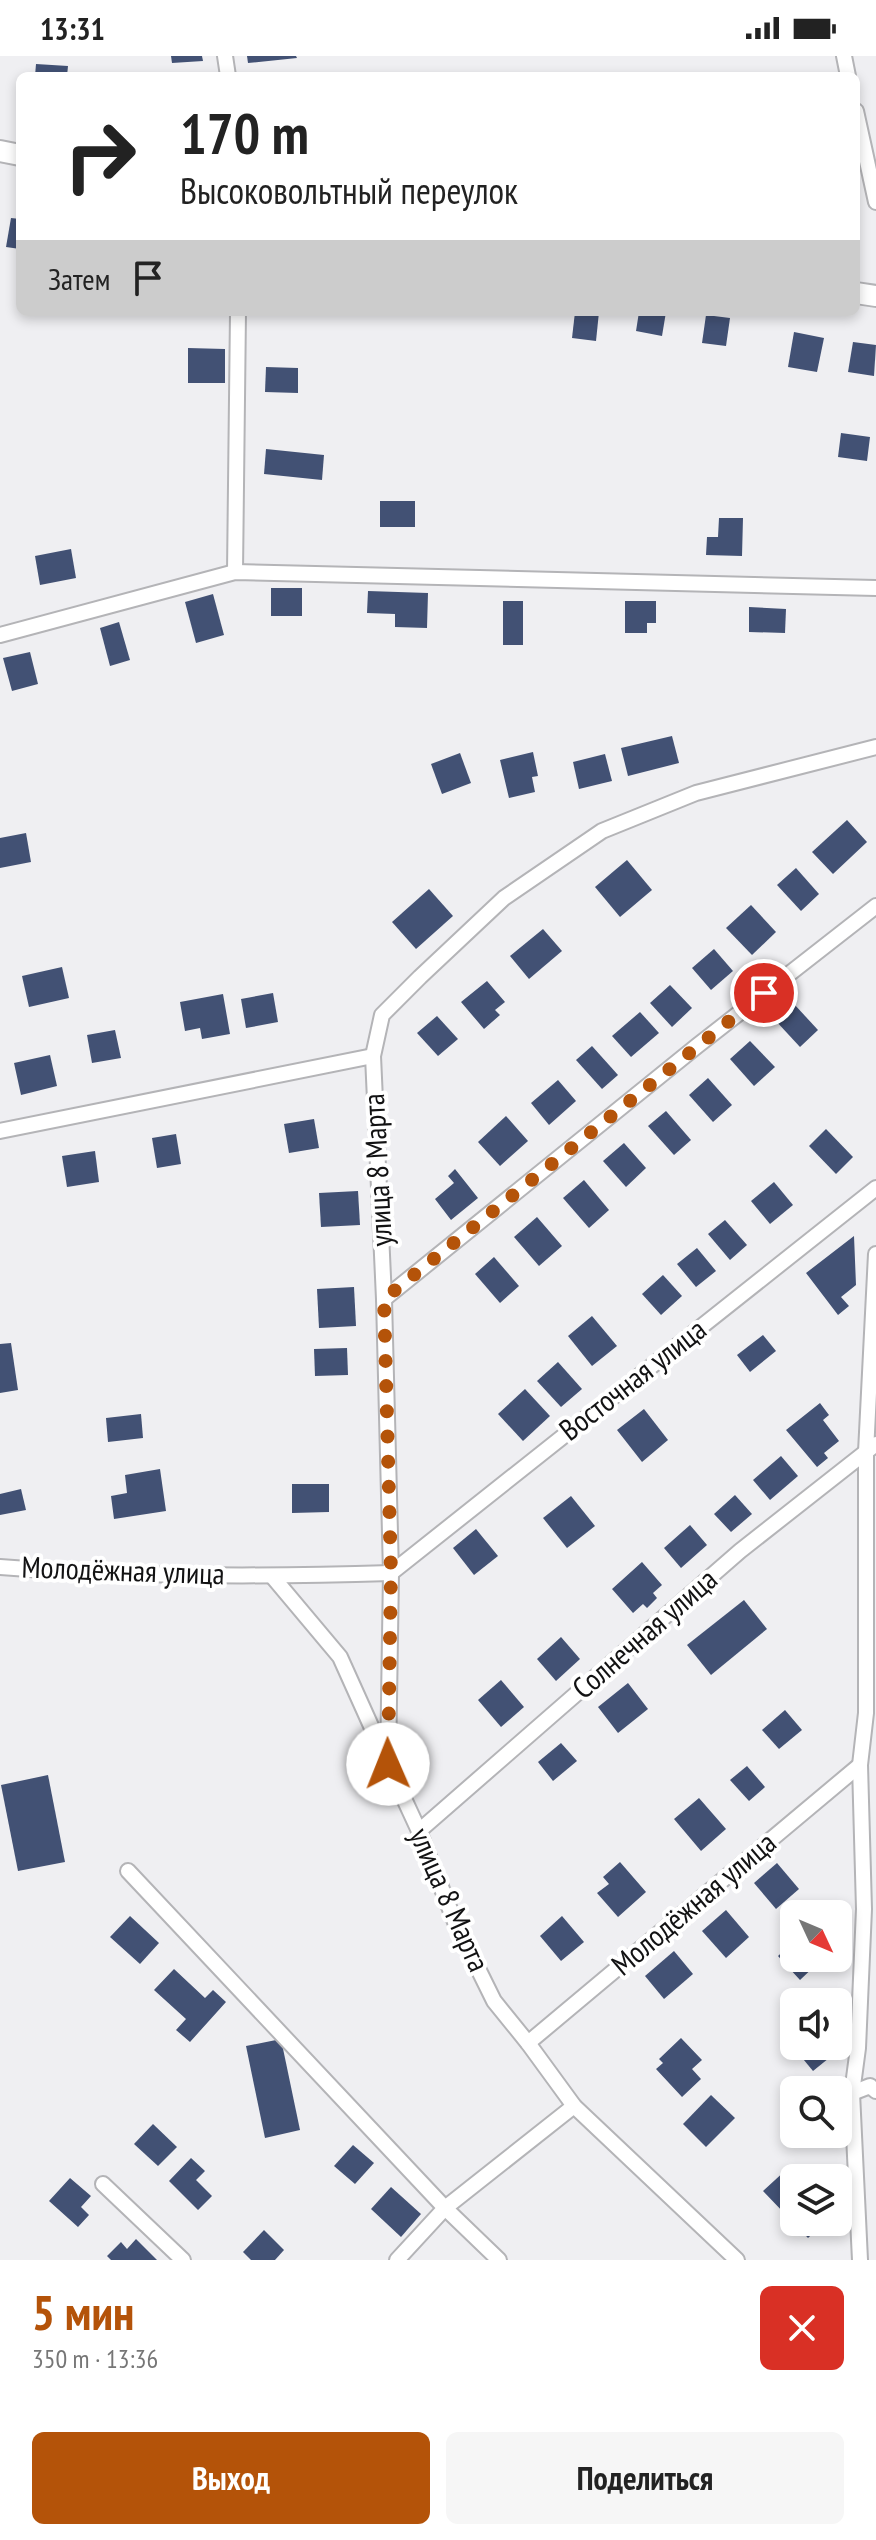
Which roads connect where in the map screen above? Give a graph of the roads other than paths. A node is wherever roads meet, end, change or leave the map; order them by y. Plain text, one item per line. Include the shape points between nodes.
1 (860, 129) edge
2 (876, 202) edge
3 (238, 316) edge
4 (235, 572) junction
5 (876, 588) edge
6 (0, 635) edge
7 (876, 747) edge
8 (876, 906) edge
9 (373, 1056) junction
10 (0, 1131) edge
11 (876, 1188) edge
12 (876, 1254) edge
13 (384, 1299) junction
14 (871, 1448) edge
15 (0, 1567) edge
16 (391, 1573) junction
17 (272, 1576) junction
18 (871, 1709) edge
19 (388, 1764) junction
20 (860, 1765) junction
21 (419, 1831) junction
22 (128, 1871) dead end
23 (870, 1904) edge
24 (528, 2043) junction
25 (876, 2091) edge
26 (852, 2093) junction
27 (574, 2106) junction
28 (103, 2184) dead end
29 (445, 2208) junction
30 (183, 2260) edge
31 (397, 2260) edge
32 (499, 2260) edge
33 (737, 2260) edge
34 (860, 2260) edge

1 - 2 street
3 - 4 street
4 - 5 street
4 - 6 street
7 - 9 street, улица 8 Марта via 696,793 602,831 504,898 401,996 382,1015
8 - 13 street
9 - 10 street
9 - 13 street, улица 8 Марта
11 - 16 street, Восточная улица
12 - 14 street
13 - 16 street, улица 8 Марта
14 - 18 street
14 - 21 street, Солнечная улица via 740,1551
15 - 17 street, Молодёжная улица
16 - 17 street, Молодёжная улица
16 - 19 street, улица 8 Марта
17 - 19 street via 340,1657
18 - 20 street
19 - 21 street, улица 8 Марта
20 - 23 street
20 - 24 street, Молодёжная улица
21 - 24 street, улица 8 Марта via 494,2001
22 - 29 street
23 - 26 street
24 - 27 street, улица 8 Марта
25 - 26 street via 870,2086
26 - 34 street
27 - 29 street
27 - 33 street, улица 8 Марта
28 - 30 street
29 - 31 street
29 - 32 street

